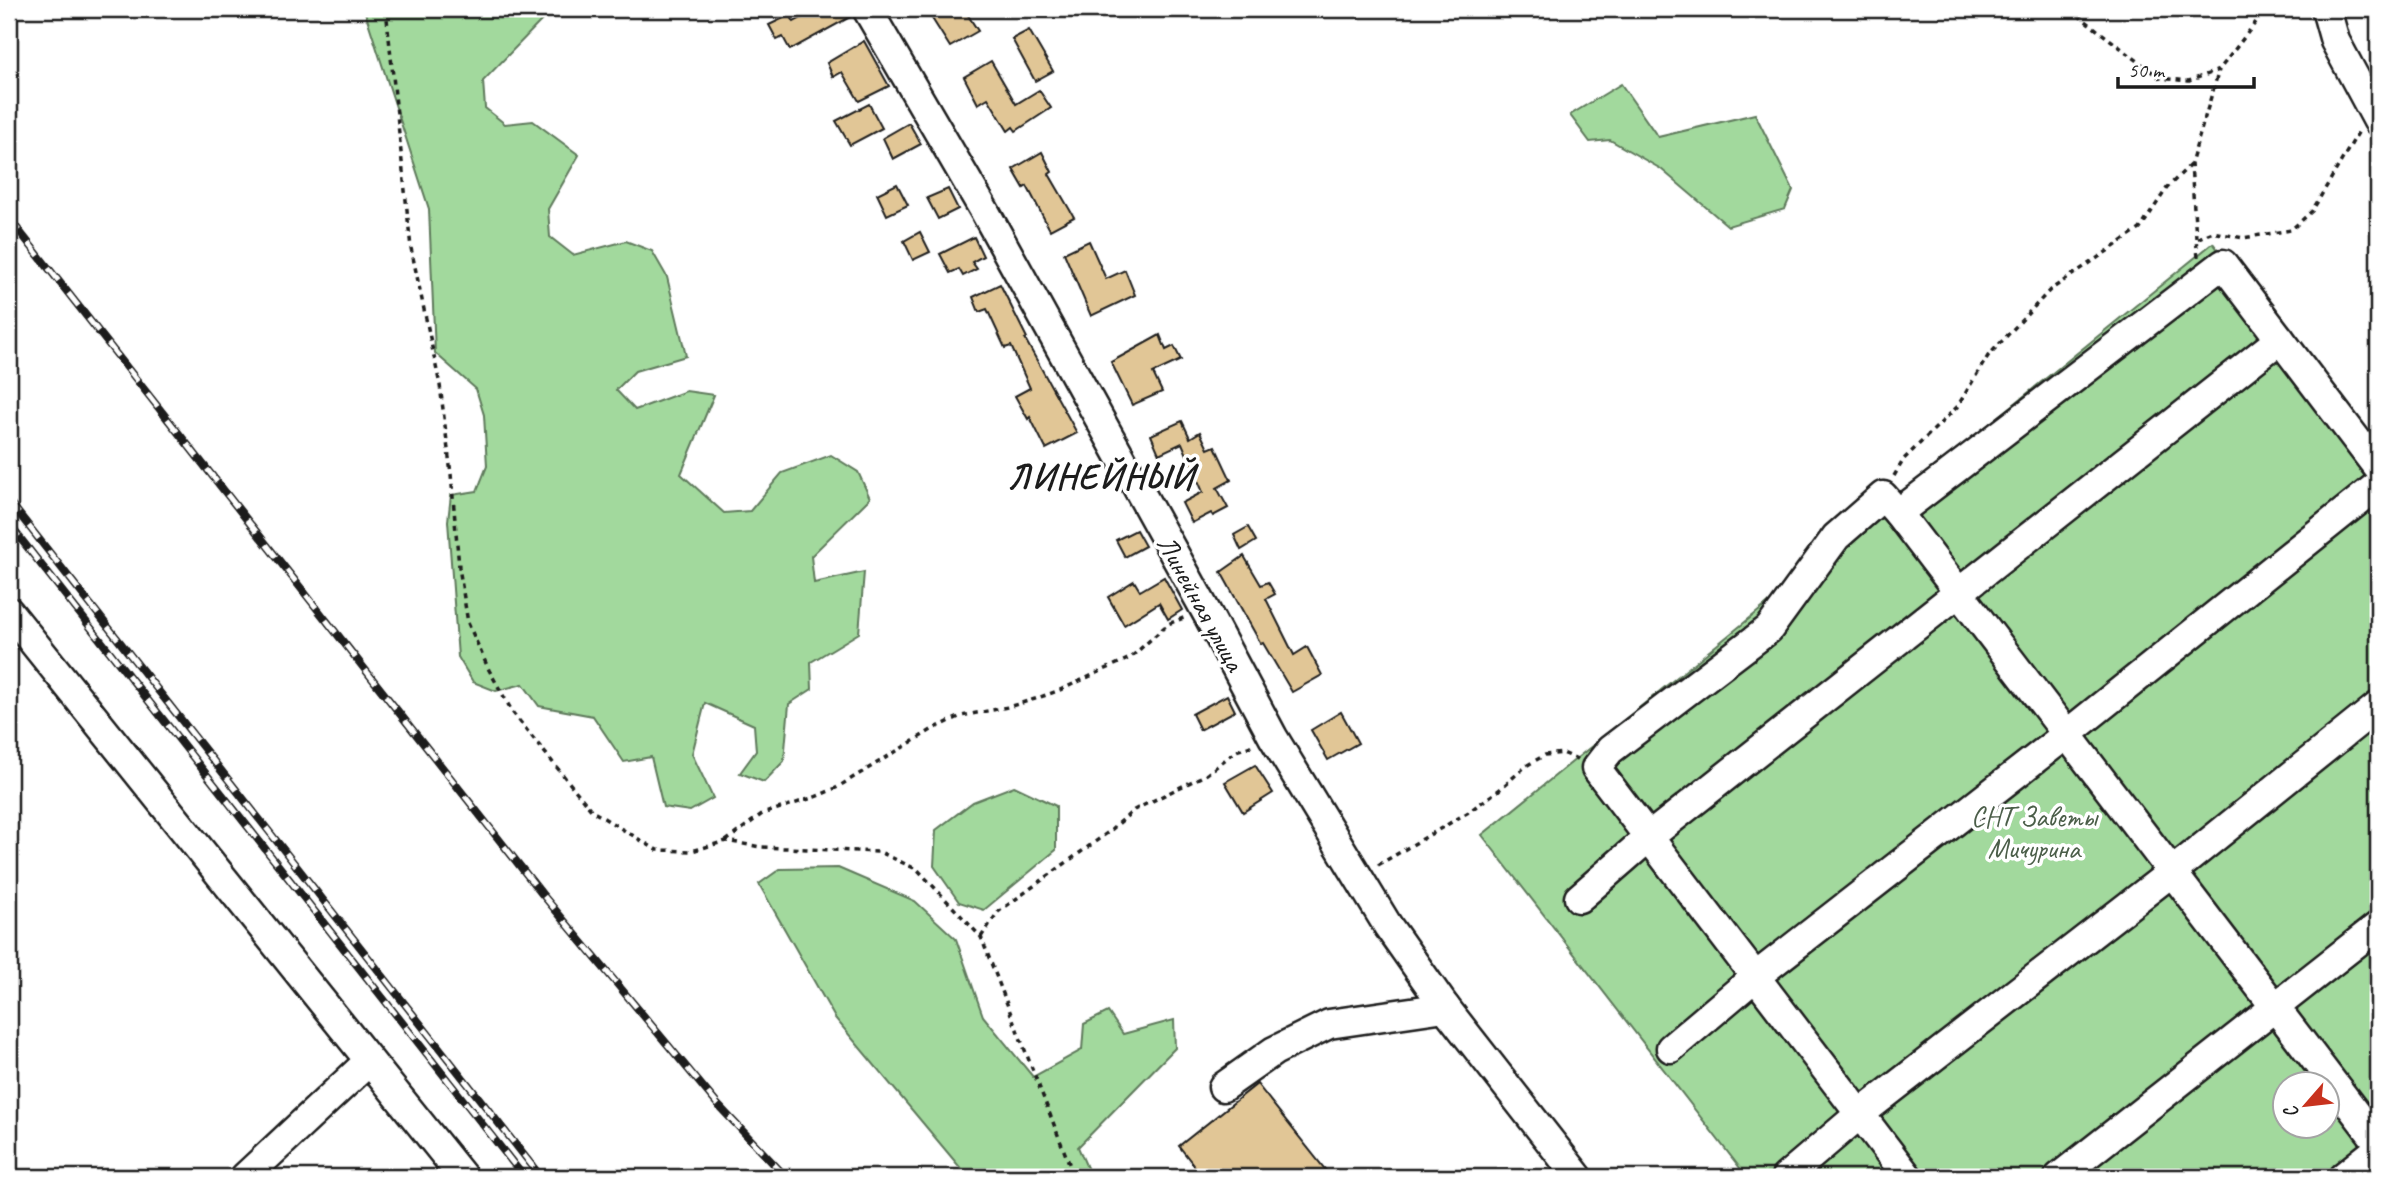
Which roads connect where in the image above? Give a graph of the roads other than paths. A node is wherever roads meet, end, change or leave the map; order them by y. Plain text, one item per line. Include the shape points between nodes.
1 (867, 9) edge
2 (2326, 9) edge
3 (2375, 115) edge
4 (2280, 340) junction
5 (2378, 468) edge
6 (2378, 485) edge
7 (1888, 506) junction
8 (1959, 593) junction
9 (9, 612) edge
10 (2378, 706) edge
11 (2067, 734) junction
12 (1649, 837) junction
13 (2172, 872) junction
14 (1579, 898) dead end
15 (2378, 926) edge
16 (1755, 976) junction
17 (1445, 1007) junction
18 (2275, 1008) junction
19 (1671, 1048) dead end
20 (369, 1061) junction
21 (1223, 1087) dead end
22 (1860, 1114) junction
23 (2378, 1142) edge
24 (2378, 1149) edge
25 (245, 1177) edge
26 (463, 1177) edge
27 (1578, 1177) edge
28 (1786, 1177) edge
29 (1908, 1177) edge
30 (2059, 1177) edge
31 (2343, 1177) edge

1 - 17 street, Линейная улица via 990,222 1273,737 1388,926
2 - 3 street via 2335,41
4 - 5 street
4 - 7 street via 2222,264
4 - 8 street
6 - 11 street
7 - 8 street
7 - 12 street via 1836,537 1769,629 1610,750 1596,768
8 - 11 street
8 - 12 street
9 - 20 street
10 - 13 street
11 - 13 street
11 - 16 street
12 - 14 street
12 - 16 street
13 - 18 street
13 - 22 street
15 - 18 street
16 - 19 street
16 - 22 street
17 - 21 street via 1329,1024 1273,1051
17 - 27 street, Линейная улица
18 - 23 street
18 - 30 street
20 - 25 street
20 - 26 street
22 - 28 street
22 - 29 street
24 - 31 street

